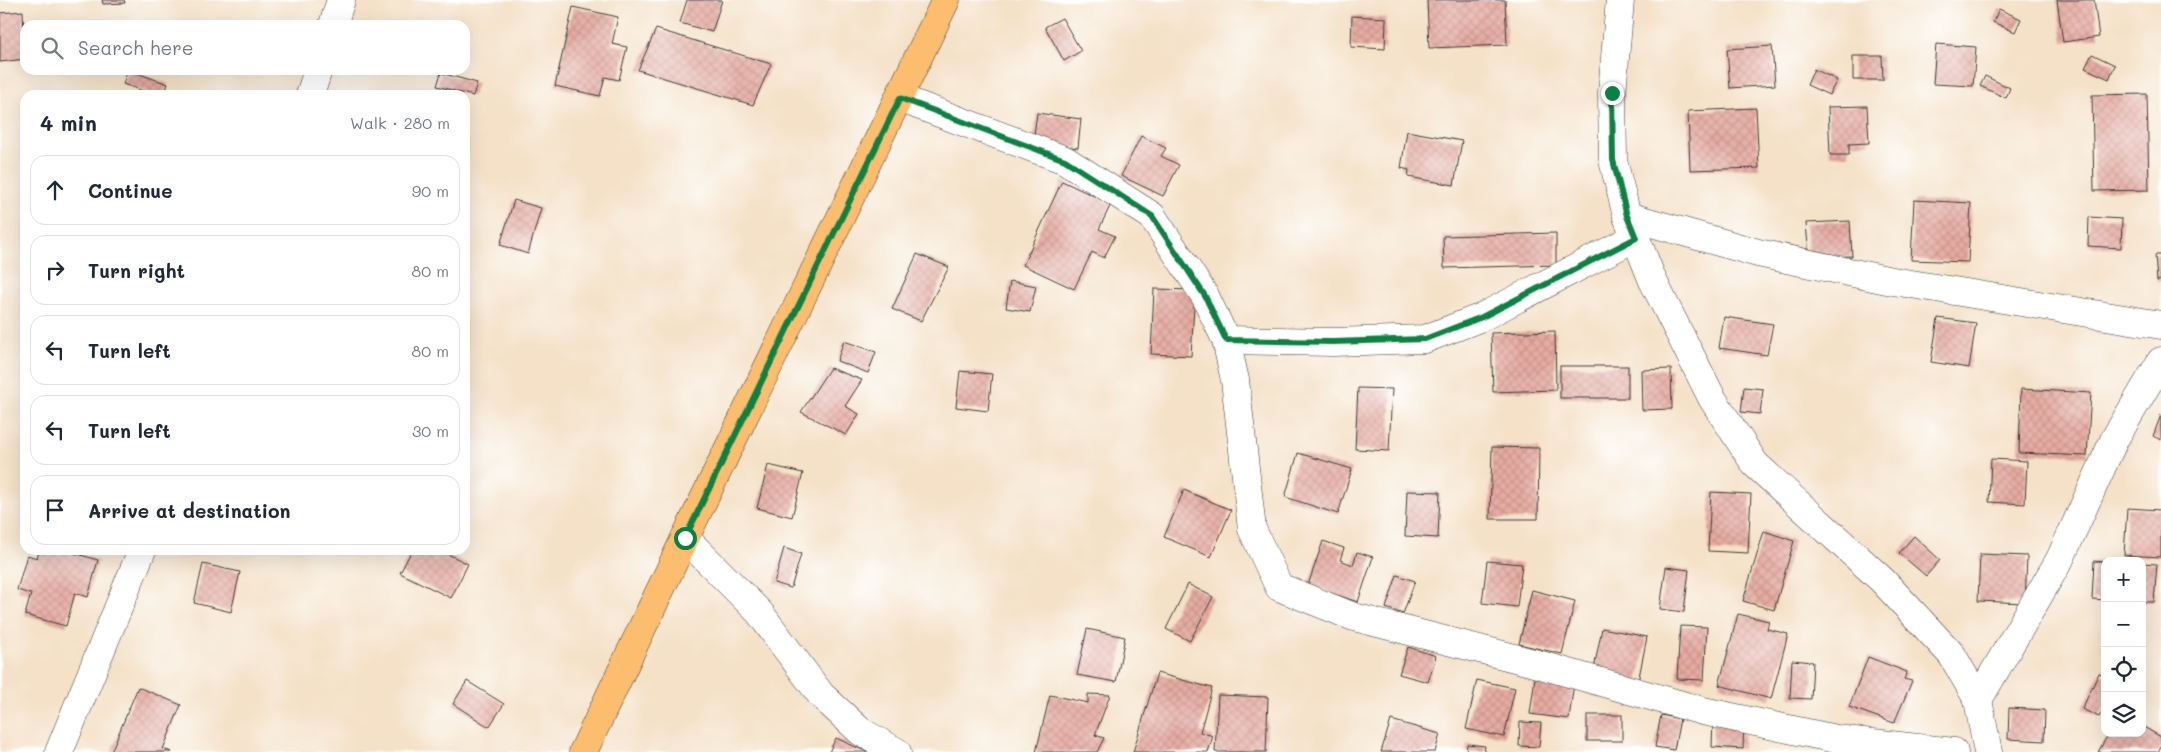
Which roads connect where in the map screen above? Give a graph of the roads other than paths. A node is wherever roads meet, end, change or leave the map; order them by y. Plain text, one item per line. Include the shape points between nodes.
1 (341, 0) edge
2 (946, 0) edge
3 (1620, 0) edge
4 (335, 20) edge
5 (316, 75) edge
6 (312, 90) edge
7 (900, 98) junction
8 (1631, 227) junction
9 (2161, 325) edge
10 (1226, 340) junction
11 (2161, 361) edge
12 (685, 538) junction
13 (140, 555) edge
14 (1978, 700) junction
15 (59, 752) edge
16 (583, 752) edge
17 (897, 752) edge
18 (1954, 752) edge
19 (1988, 752) edge

1 - 4 street
2 - 7 main road
3 - 8 street via 1612,93 1613,160
5 - 6 street
7 - 10 street via 1065,160 1152,216 1205,296
7 - 12 main road
8 - 9 street via 1897,281
8 - 10 street via 1482,317 1425,339 1333,342
8 - 14 street via 1653,281 1712,398 1755,464 1882,580 1952,655
10 - 18 street via 1235,380 1252,529 1279,587 1354,617 1703,711 1836,738
11 - 14 street via 2114,440 2060,559
12 - 16 main road
12 - 17 street via 760,612 821,695 860,731
13 - 15 street
14 - 19 street

